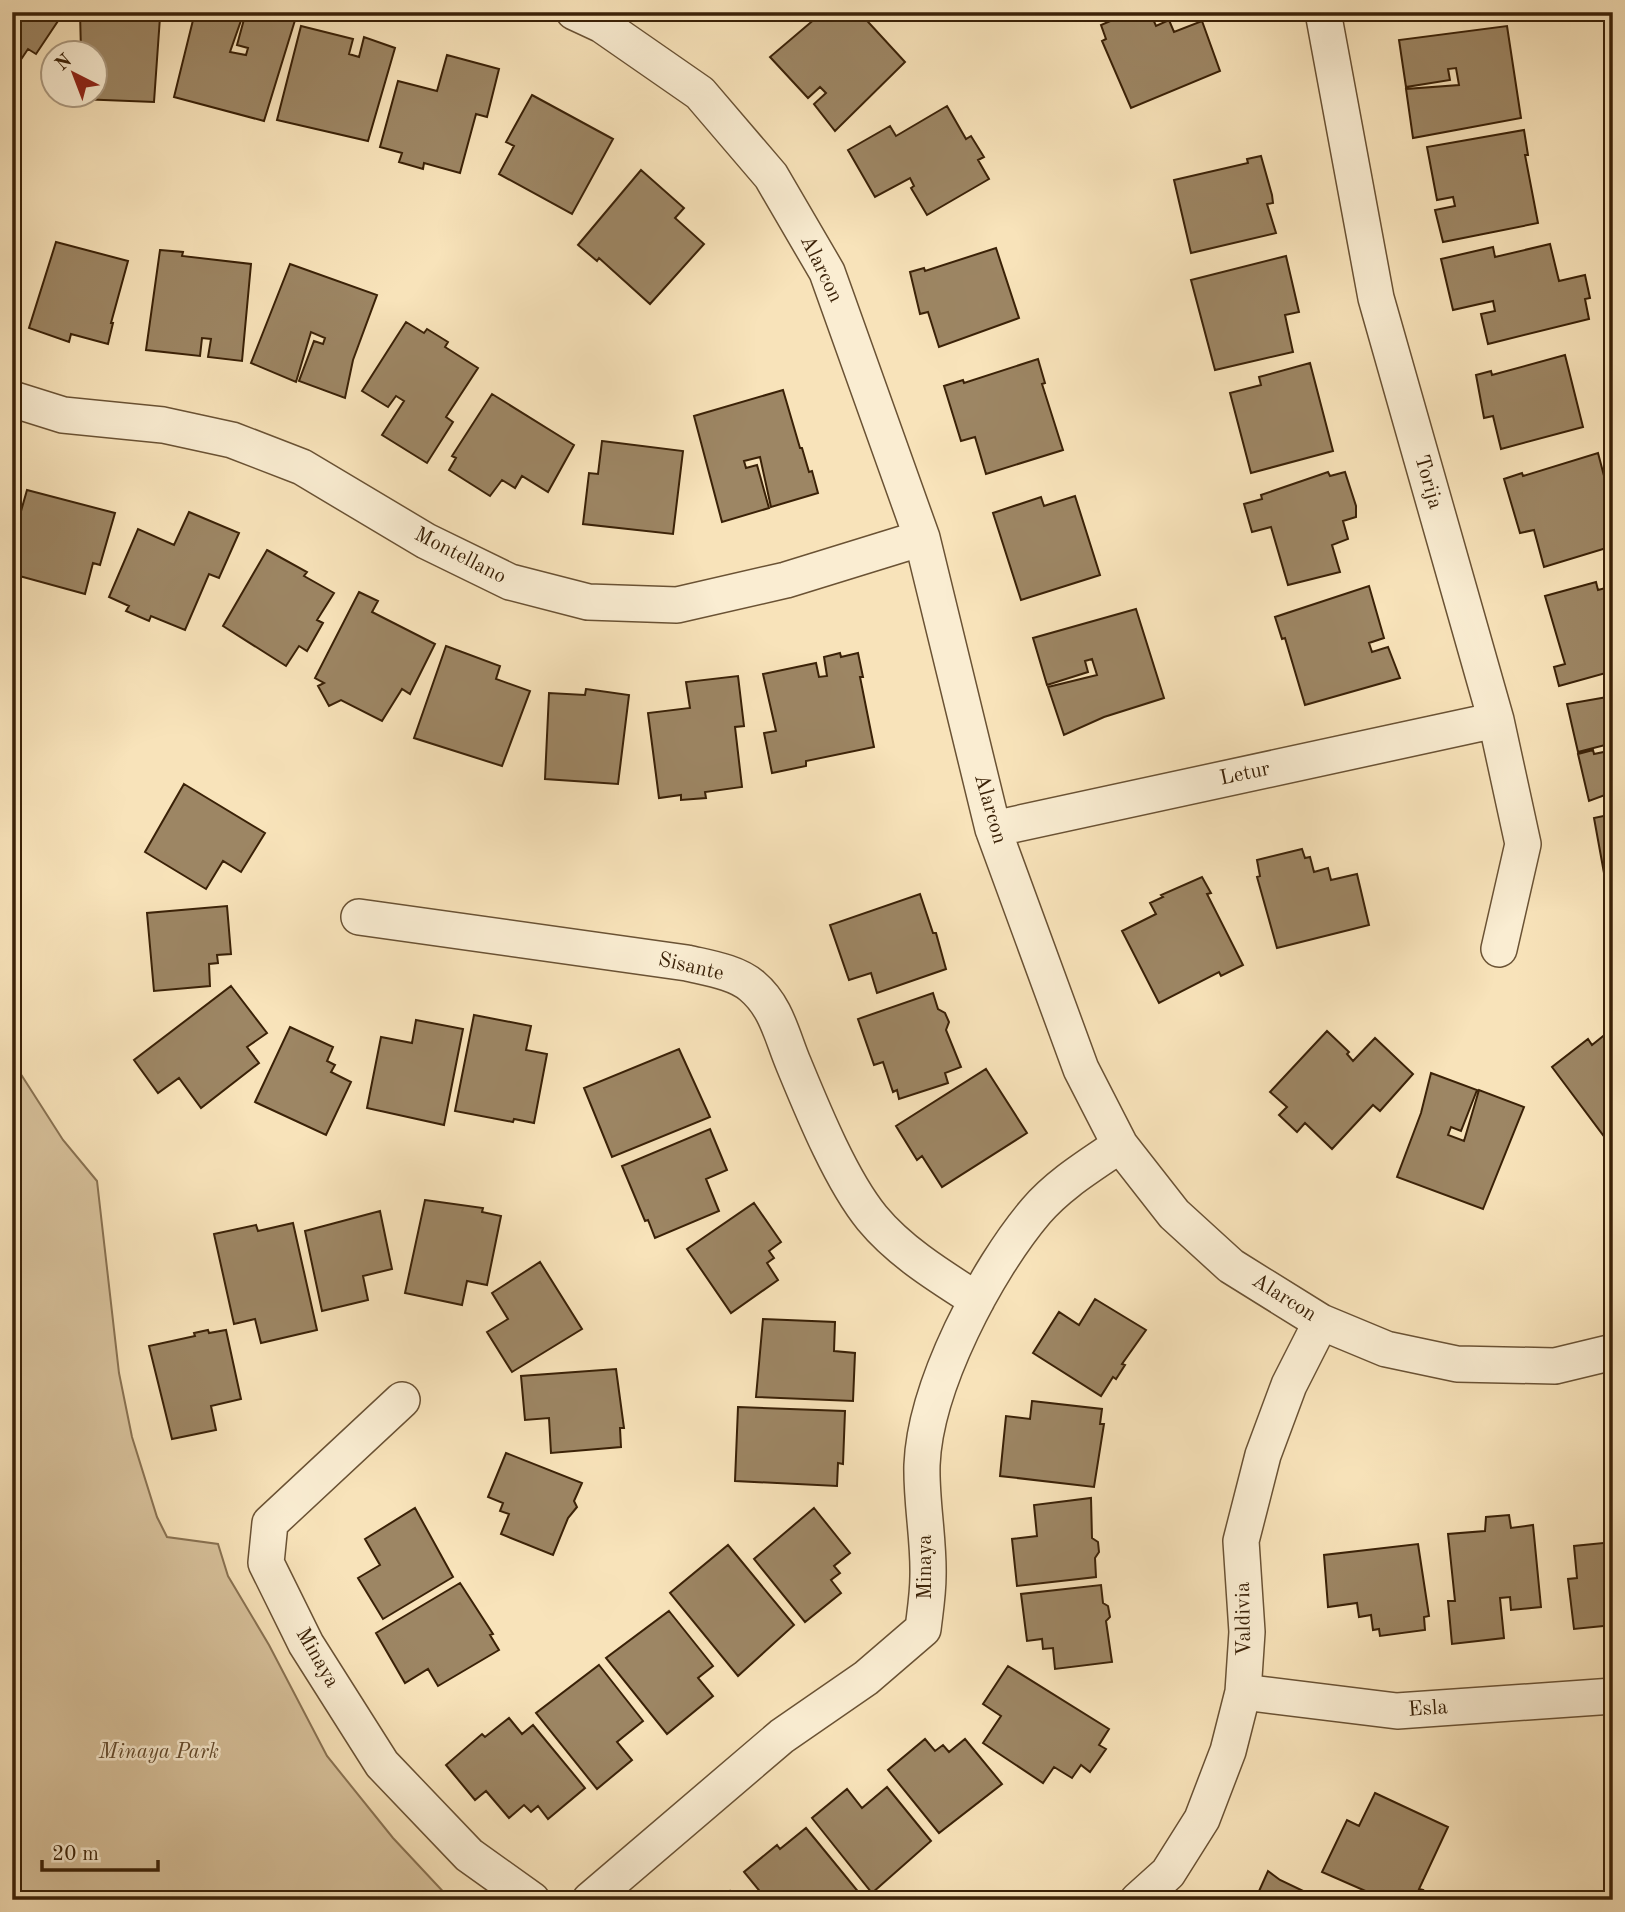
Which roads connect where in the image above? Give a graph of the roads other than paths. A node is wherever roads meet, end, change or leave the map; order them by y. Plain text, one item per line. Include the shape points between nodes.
1 (574, 12) edge
2 (1323, 12) edge
3 (12, 399) edge
4 (922, 538) junction
5 (1496, 720) junction
6 (993, 829) junction
7 (359, 917) dead end
8 (1499, 949) dead end
9 (1120, 1145) junction
10 (976, 1300) junction
11 (1321, 1322) junction
12 (1613, 1352) edge
13 (402, 1400) dead end
14 (1243, 1692) junction
15 (1613, 1696) edge
16 (532, 1900) edge
17 (590, 1900) edge
18 (1138, 1900) edge

1 - 4 street, Alarcon via 602,25 701,93 771,176 827,272
2 - 5 street, Torija via 1376,298
3 - 4 street, Montellano via 63,415 163,425 233,440 302,467 426,541 510,582 588,602 677,605 786,580
4 - 6 street, Alarcon
5 - 6 street, Letur
5 - 8 street, Torija via 1523,844
6 - 9 street, Alarcon via 1081,1069
7 - 10 street, Sisante via 687,963 750,984 778,1020 820,1125 872,1218 935,1273
9 - 10 street, Minaya via 1077,1174 1038,1209
9 - 11 street, Alarcon via 1174,1214 1231,1266
10 - 17 street, Minaya via 939,1381 922,1463 929,1577 923,1629 866,1678 782,1736
11 - 12 street, Alarcon via 1386,1349 1457,1364 1555,1366
11 - 14 street, Valdivia via 1289,1385 1263,1455 1241,1541 1247,1632
13 - 16 street, Minaya via 270,1523 267,1563 306,1644 382,1763 469,1855
14 - 15 street, Esla via 1397,1711
14 - 18 street, Valdivia via 1228,1751 1202,1819 1168,1873

